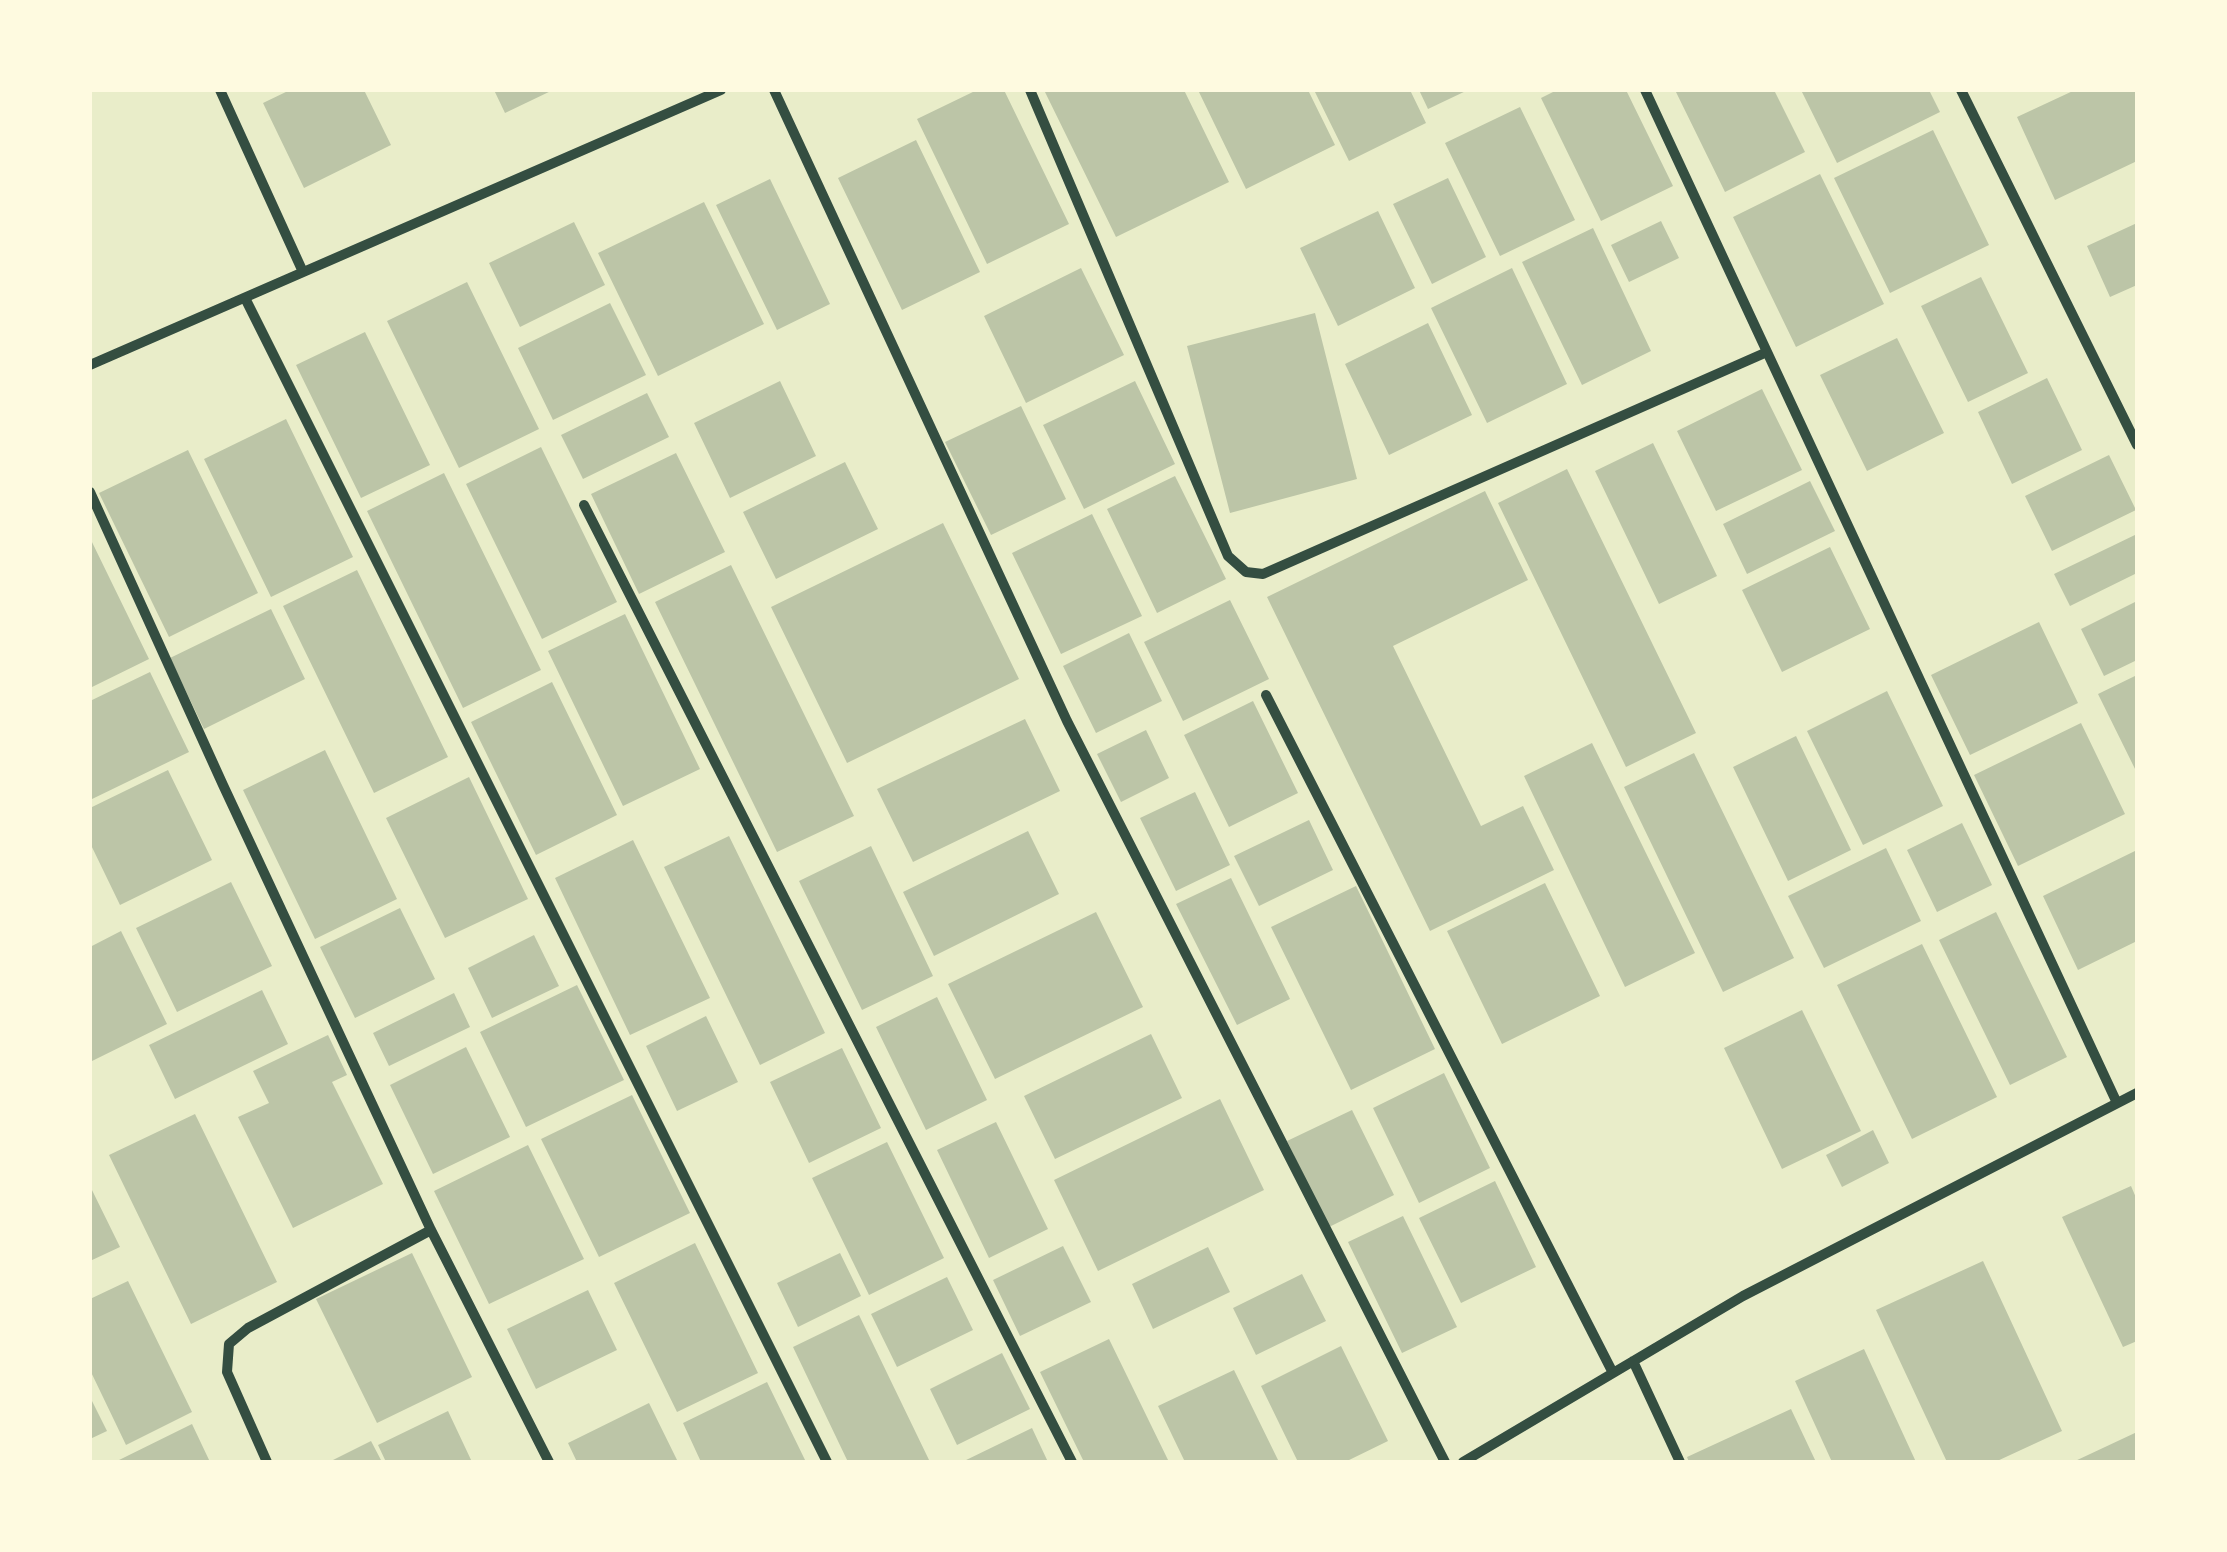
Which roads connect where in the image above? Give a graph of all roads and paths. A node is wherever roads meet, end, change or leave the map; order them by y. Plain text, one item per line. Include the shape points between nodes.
1 (220, 90) edge
2 (722, 90) edge
3 (774, 90) edge
4 (1030, 90) edge
5 (1646, 90) edge
6 (1961, 90) edge
7 (303, 272) junction
8 (244, 298) junction
9 (1768, 352) junction
10 (90, 365) edge
11 (2137, 445) edge
12 (90, 492) edge
13 (584, 505) dead end
14 (1266, 695) dead end
15 (2137, 1093) edge
16 (2118, 1103) junction
17 (431, 1230) junction
18 (1633, 1361) junction
19 (1613, 1373) junction
20 (267, 1462) edge
21 (550, 1462) edge
22 (827, 1462) edge
23 (1072, 1462) edge
24 (1445, 1462) edge
25 (1463, 1462) edge
26 (1680, 1462) edge

1 - 7 street
2 - 7 street
3 - 24 street via 1067,721
4 - 9 street via 1228,556 1246,572 1263,574
5 - 9 street
6 - 11 street
7 - 8 street
8 - 10 street
8 - 22 street
9 - 16 street
12 - 17 street
13 - 23 street
14 - 19 street
15 - 16 street
16 - 18 street via 1743,1296
17 - 20 street via 248,1328 230,1344 227,1372
17 - 21 street
18 - 19 street
18 - 26 street
19 - 25 street

